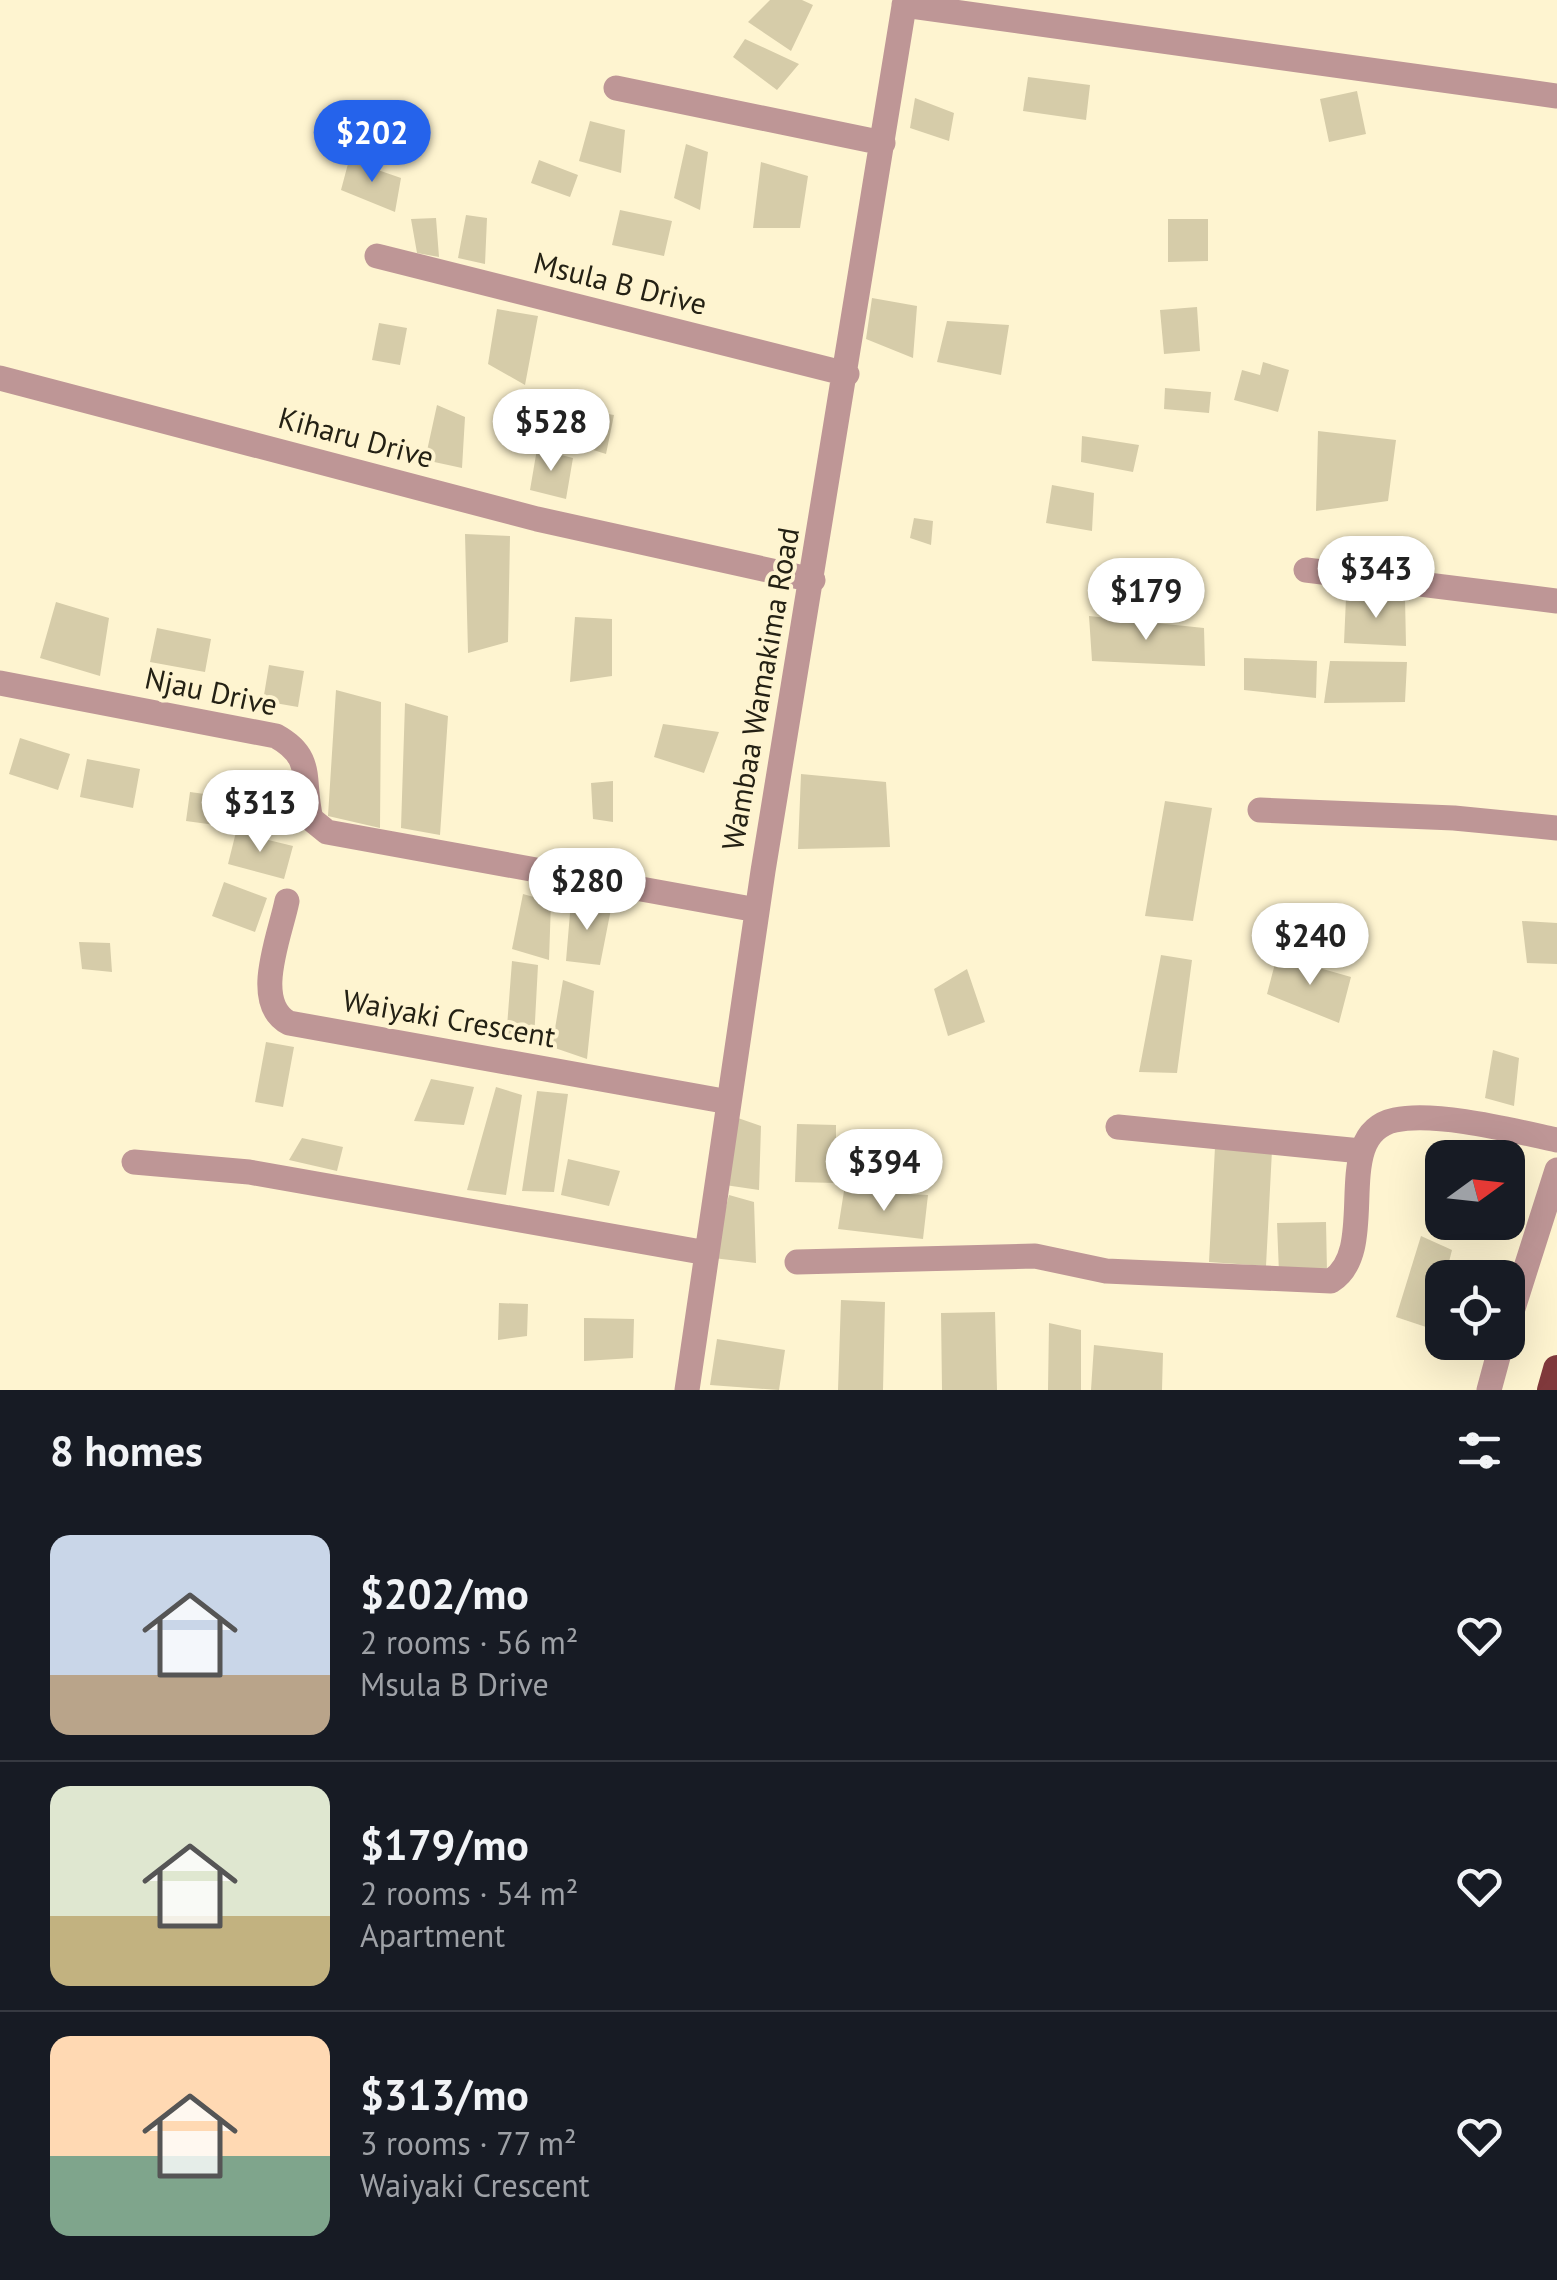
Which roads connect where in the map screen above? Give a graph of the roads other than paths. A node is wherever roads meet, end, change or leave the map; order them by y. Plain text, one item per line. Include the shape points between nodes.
1 (905, 2) edge
2 (616, 88) dead end
3 (1557, 96) edge
4 (883, 144) junction
5 (377, 256) dead end
6 (847, 374) junction
7 (0, 378) edge
8 (1306, 570) dead end
9 (814, 580) junction
10 (1557, 601) edge
11 (0, 683) edge
12 (1260, 810) dead end
13 (1557, 828) edge
14 (286, 901) dead end
15 (758, 910) junction
16 (729, 1102) junction
17 (1118, 1127) dead end
18 (1557, 1140) edge
19 (1362, 1151) junction
20 (134, 1162) dead end
21 (1557, 1170) edge
22 (706, 1253) junction
23 (797, 1262) dead end
24 (1525, 1271) edge
25 (1497, 1360) edge
26 (1557, 1370) edge
27 (686, 1390) edge
28 (1488, 1390) edge
29 (1551, 1390) edge

1 - 3 street
1 - 4 street, Wambaa Wamakima Road
2 - 4 street
4 - 6 street, Wambaa Wamakima Road
5 - 6 street, Msula B Drive
6 - 9 street, Wambaa Wamakima Road
7 - 9 street, Kiharu Drive via 537,519
8 - 10 street
9 - 15 street, Wambaa Wamakima Road
11 - 15 street, Njau Drive via 276,736 305,762 312,819 327,832
12 - 13 street
14 - 16 street, Waiyaki Crescent via 268,995 277,1017 289,1024
15 - 16 street, Wambaa Wamakima Road
16 - 22 street, Wambaa Wamakima Road
17 - 19 street
18 - 19 street via 1476,1123 1396,1120 1377,1128
19 - 23 street via 1354,1257 1331,1281 1106,1271 1035,1256
20 - 22 street via 249,1172
21 - 24 street
22 - 27 street, Wambaa Wamakima Road
25 - 28 street
26 - 29 highway

